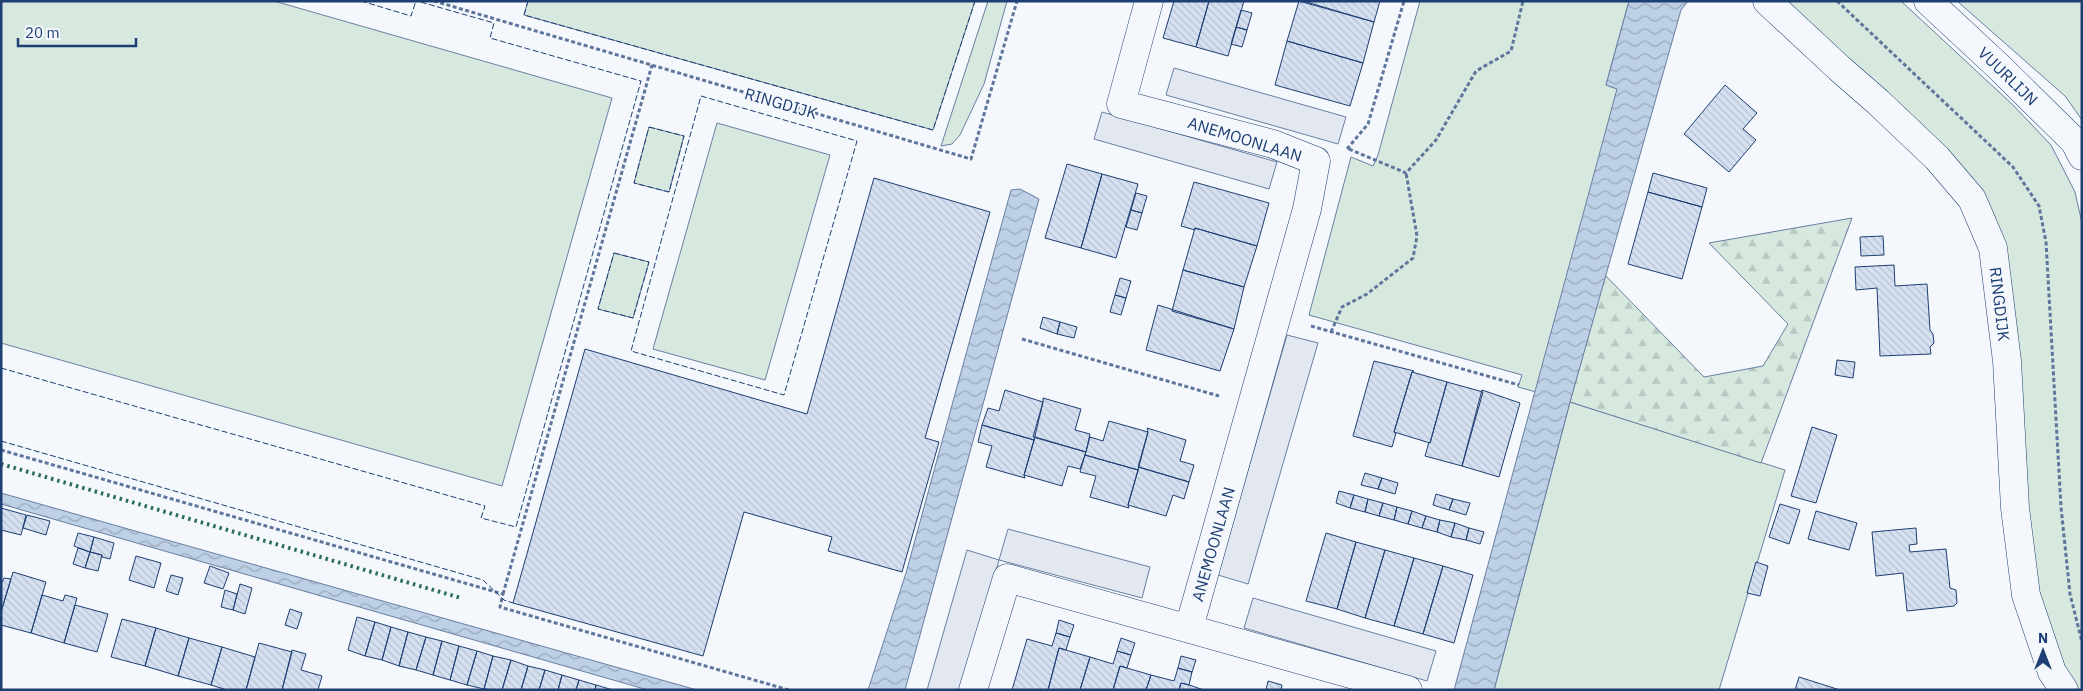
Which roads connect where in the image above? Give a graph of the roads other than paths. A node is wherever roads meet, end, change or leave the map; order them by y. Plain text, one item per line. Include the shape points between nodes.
1 (1149, 1) edge
2 (1767, 1) edge
3 (1928, 1) edge
4 (2082, 156) edge
5 (1189, 628) junction
6 (974, 690) edge
7 (1408, 690) edge
8 (2064, 690) edge

1 - 5 street, ANEMOONLAAN via 1121,104 1273,144 1316,161 1307,209
2 - 8 street, RINGDIJK via 1937,158 1972,199 1993,248 2007,361 2015,508 2026,596 2052,672
3 - 4 street, VUURLIJN via 2075,142
5 - 6 street via 1007,578
5 - 7 street

